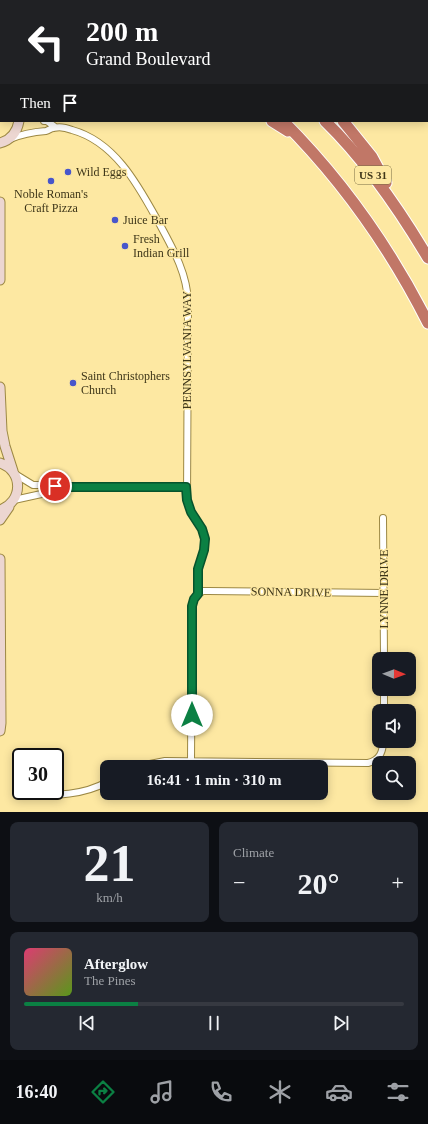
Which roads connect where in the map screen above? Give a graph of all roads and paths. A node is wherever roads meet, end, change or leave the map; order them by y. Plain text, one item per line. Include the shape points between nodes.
1 (19, 122) edge
2 (48, 122) edge
3 (274, 122) edge
4 (284, 122) edge
5 (326, 122) edge
6 (344, 122) edge
7 (55, 127) junction
8 (299, 137) junction
9 (5, 141) edge
10 (0, 152) edge
11 (0, 202) edge
12 (414, 235) junction
13 (428, 258) edge
14 (0, 280) edge
15 (428, 323) edge
16 (0, 386) edge
17 (0, 462) edge
18 (14, 472) junction
19 (63, 487) junction
20 (186, 487) junction
21 (13, 502) junction
22 (0, 510) edge
23 (383, 518) dead end
24 (0, 520) edge
25 (0, 559) edge
26 (384, 593) junction
27 (198, 594) junction
28 (384, 652) edge
29 (0, 666) edge
30 (0, 731) edge
31 (382, 748) edge
32 (191, 760) edge
33 (328, 763) edge
34 (100, 786) edge
35 (64, 794) edge

1 - 9 main road via 15,132
2 - 7 street, PENNSYLVANIA WAY
3 - 8 highway
4 - 8 highway, US 31
5 - 12 highway, US 31 via 373,176
6 - 12 highway via 372,158
7 - 9 street, PENNSYLVANIA WAY
7 - 20 street, PENNSYLVANIA WAY via 72,129 88,136 120,161 140,188 183,271 188,302
8 - 15 highway, US 31 via 363,214 397,266
9 - 10 main road
11 - 14 main road
12 - 13 highway, US 31
16 - 18 main road via 2,431
17 - 18 main road
18 - 19 street via 33,485
18 - 21 main road via 18,489
19 - 20 street
19 - 21 street
20 - 27 street, PENNSYLVANIA WAY via 191,512 205,539 198,569
21 - 22 main road
21 - 24 main road
23 - 26 street, LYNNE DRIVE
25 - 29 main road
26 - 27 street, SONNA DRIVE via 208,590
26 - 28 street, LYNNE DRIVE
27 - 32 street, PENNSYLVANIA WAY via 192,606
29 - 30 main road
31 - 33 street via 378,759 372,762
34 - 35 street via 74,794

